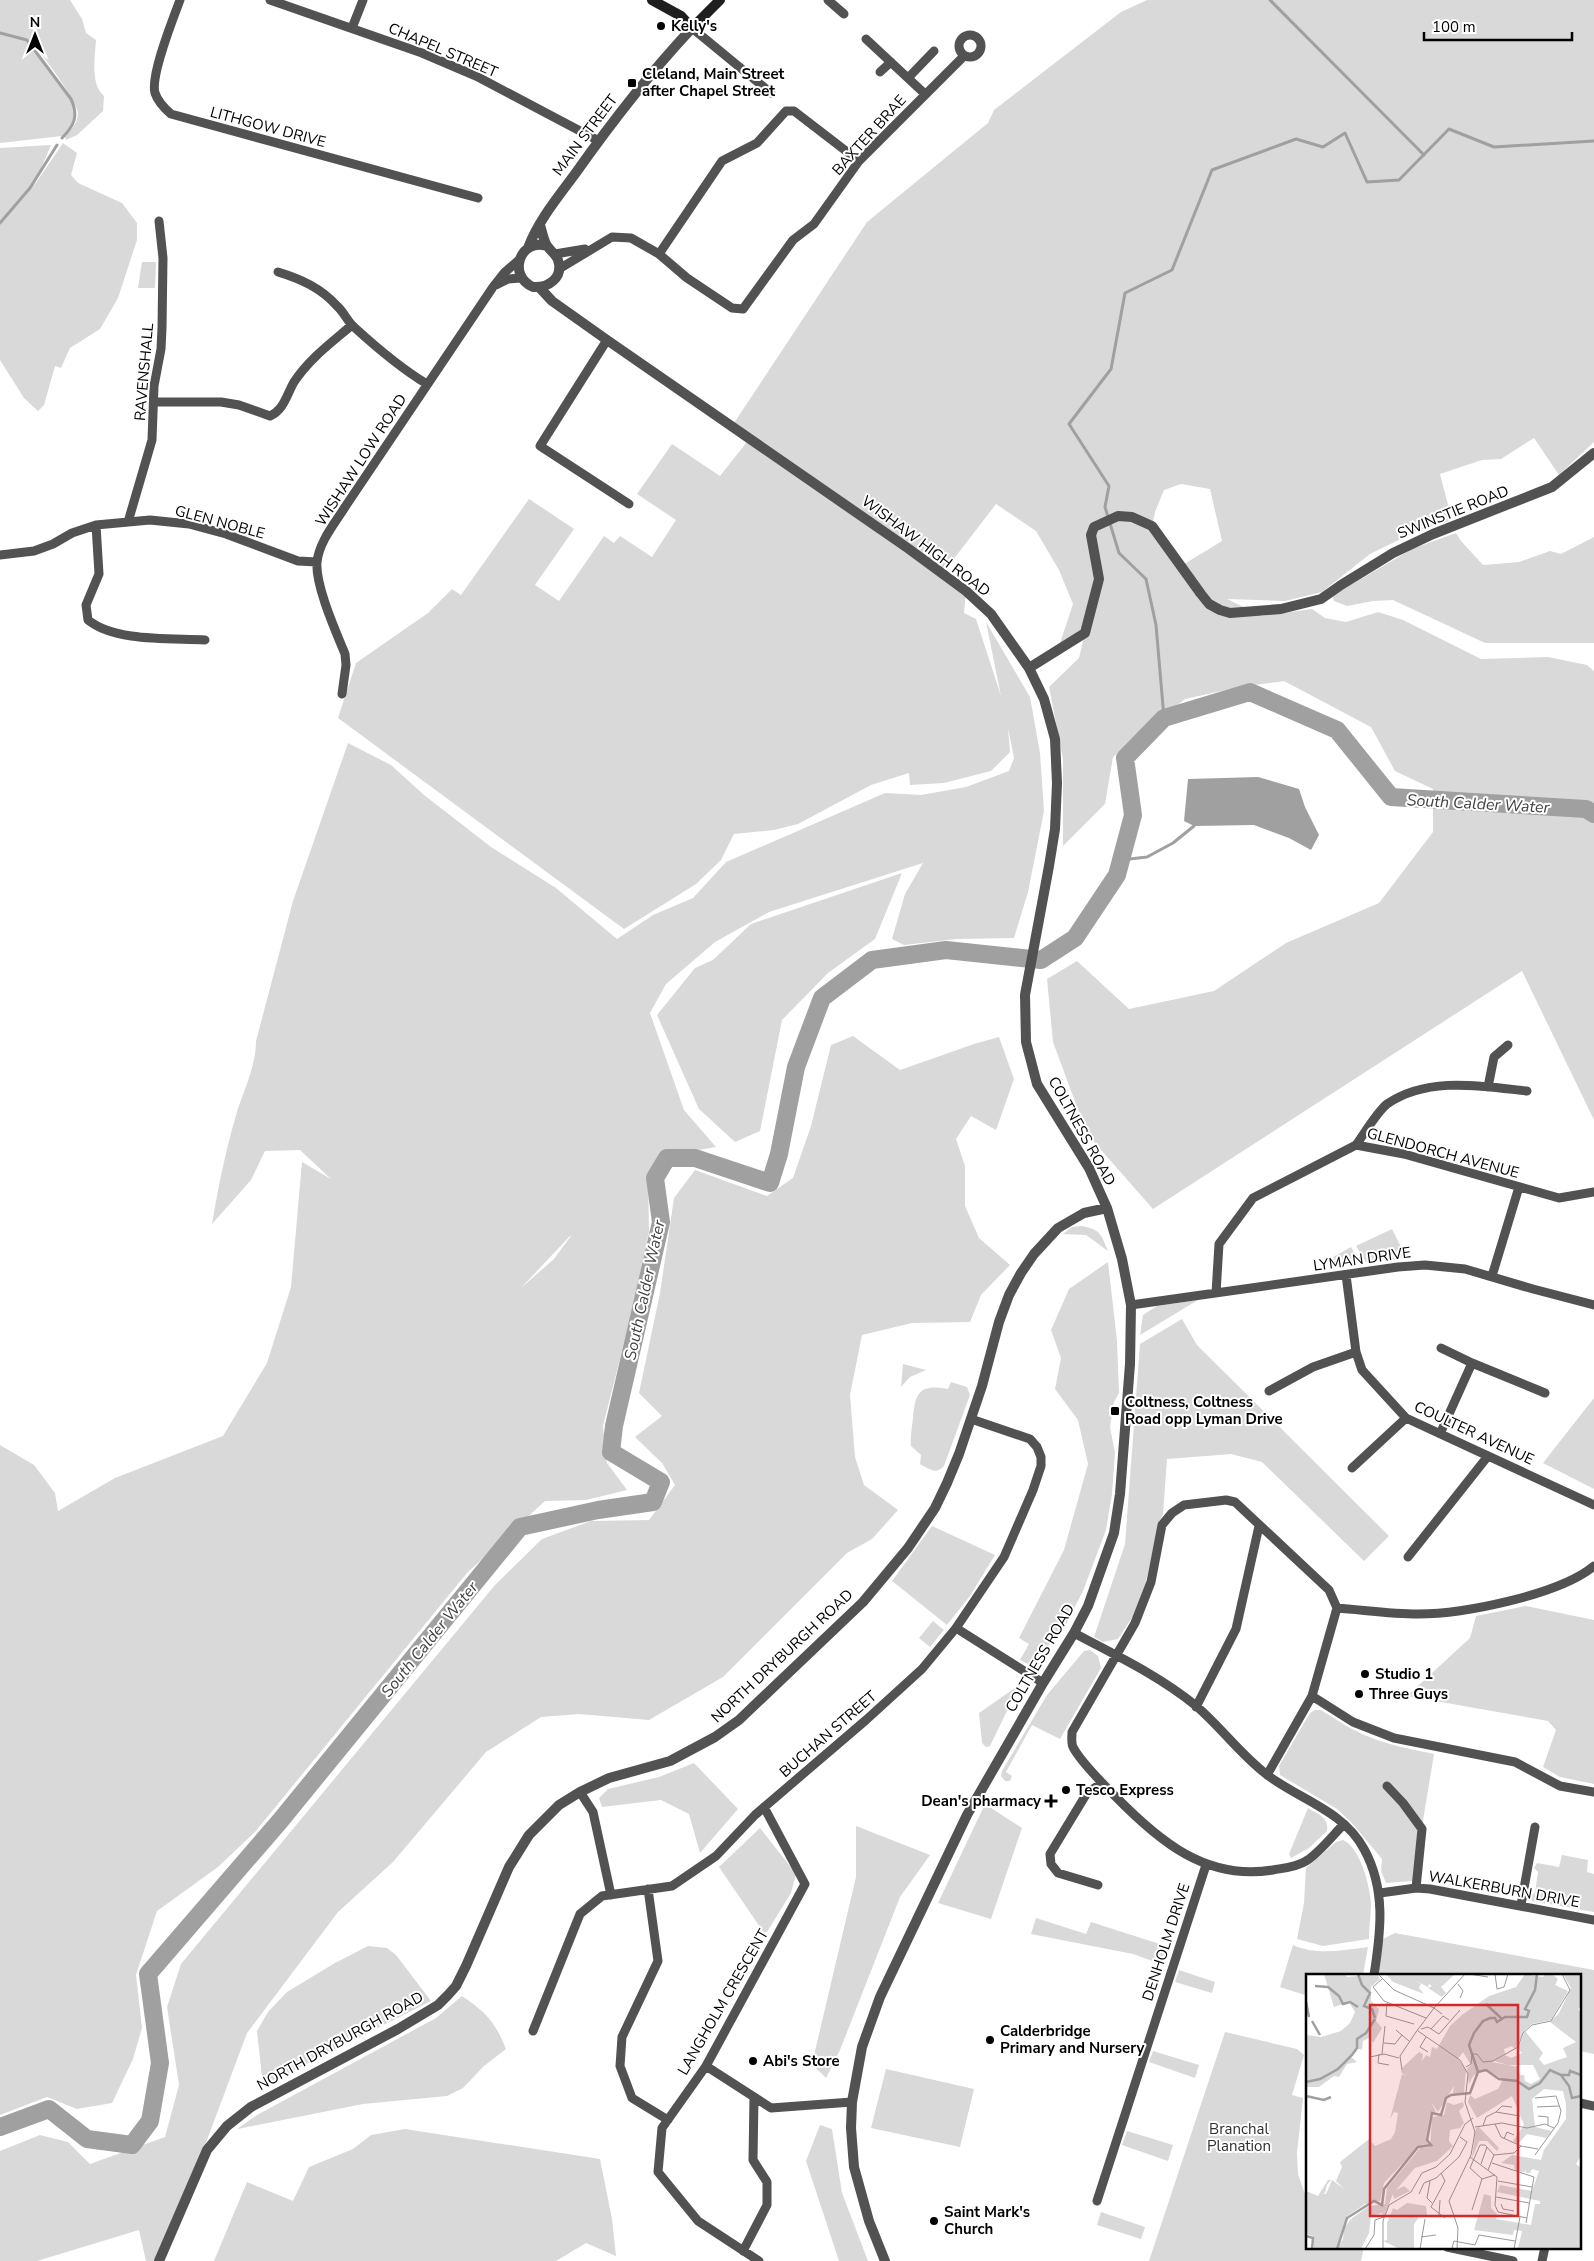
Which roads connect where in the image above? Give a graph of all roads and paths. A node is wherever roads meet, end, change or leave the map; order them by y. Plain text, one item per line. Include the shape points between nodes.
1 (180, 0) edge
2 (270, 0) edge
3 (363, 0) edge
4 (652, 0) edge
5 (720, 0) edge
6 (828, 0) edge
7 (844, 14) dead end
8 (352, 28) junction
9 (692, 28) junction
10 (866, 39) dead end
11 (934, 51) dead end
12 (964, 56) dead end
13 (891, 62) junction
14 (880, 72) dead end
15 (908, 78) junction
16 (771, 92) dead end
17 (925, 94) junction
18 (599, 141) junction
19 (859, 162) junction
20 (478, 198) dead end
21 (159, 221) dead end
22 (540, 225) junction
23 (547, 246) junction
24 (528, 248) junction
25 (590, 248) junction
26 (555, 254) junction
27 (659, 254) junction
28 (519, 260) junction
29 (559, 269) junction
30 (278, 272) dead end
31 (520, 278) junction
32 (554, 281) junction
33 (493, 287) junction
34 (540, 288) junction
35 (552, 301) junction
36 (352, 325) junction
37 (606, 340) junction
38 (427, 384) junction
39 (154, 402) junction
40 (1594, 453) edge
41 (629, 504) dead end
42 (128, 522) junction
43 (96, 525) junction
44 (0, 555) edge
45 (317, 562) junction
46 (205, 640) dead end
47 (1029, 668) junction
48 (342, 694) dead end
49 (1033, 948) joint
50 (1508, 1045) dead end
51 (1488, 1087) junction
52 (1527, 1091) dead end
53 (1356, 1145) junction
54 (1519, 1187) junction
55 (1594, 1192) edge
56 (1106, 1208) junction
57 (1346, 1275) junction
58 (1492, 1276) junction
59 (1216, 1293) junction
60 (1131, 1305) junction
61 (1594, 1305) edge
62 (1441, 1348) dead end
63 (1356, 1352) junction
64 (1472, 1363) junction
65 (1269, 1391) dead end
66 (1545, 1393) dead end
67 (1406, 1418) junction
68 (971, 1419) junction
69 (1440, 1434) junction
70 (1488, 1456) junction
71 (1352, 1468) dead end
72 (1594, 1505) edge
73 (1259, 1526) junction
74 (1408, 1557) dead end
75 (1594, 1566) edge
76 (1337, 1608) junction
77 (956, 1628) junction
78 (1074, 1633) junction
79 (1115, 1655) junction
80 (1043, 1683) junction
81 (1312, 1696) junction
82 (1196, 1707) junction
83 (1267, 1774) junction
84 (1102, 1783) junction
85 (1387, 1786) dead end
86 (580, 1792) junction
87 (1594, 1792) edge
88 (764, 1807) junction
89 (1344, 1824) junction
90 (1535, 1827) dead end
91 (1206, 1864) junction
92 (1098, 1885) dead end
93 (1416, 1888) junction
94 (648, 1889) junction
95 (1380, 1893) junction
96 (611, 1895) junction
97 (1521, 1906) junction
98 (1594, 1920) edge
99 (1374, 1974) edge
100 (533, 2031) dead end
101 (706, 2066) junction
102 (754, 2097) junction
103 (852, 2102) junction
104 (668, 2120) junction
105 (1097, 2200) dead end
106 (1452, 2248) edge
107 (1545, 2248) edge
108 (744, 2251) junction
109 (159, 2261) edge
110 (760, 2261) edge
111 (885, 2261) edge
112 (1513, 2261) edge
113 (1542, 2261) edge

1 - 20 street, LITHGOW DRIVE via 155,77 154,92 171,114
2 - 8 street, CHAPEL STREET
3 - 8 street
4 - 9 main road via 681,16
5 - 9 main road, MAIN STREET
6 - 7 street
8 - 18 street, CHAPEL STREET via 476,76
9 - 16 street
9 - 18 street, MAIN STREET
10 - 13 street
11 - 15 street
12 - 17 street, BAXTER BRAE
13 - 14 street
13 - 15 street
15 - 17 street
17 - 19 street, BAXTER BRAE
18 - 22 street, MAIN STREET
19 - 27 street via 828,135 791,110 783,113 757,143 722,161
19 - 27 street, BAXTER BRAE via 814,224 793,240 744,309 732,308 687,278
21 - 39 street, RAVENSHALL via 163,258 162,328
22 - 23 street
22 - 24 street, MAIN STREET
23 - 24 street via 540,244
23 - 26 street
24 - 28 street, MAIN STREET
25 - 26 street, BAXTER BRAE
25 - 27 street, BAXTER BRAE via 612,237 621,237 640,242
25 - 29 street, BAXTER BRAE
26 - 29 street
28 - 31 street
28 - 33 street, WISHAW LOW ROAD
29 - 32 street
30 - 36 street via 319,289 338,306
31 - 33 street via 508,279
31 - 34 street
32 - 34 street
32 - 35 street
33 - 38 street, WISHAW LOW ROAD
34 - 35 street, WISHAW HIGH ROAD
35 - 37 street, WISHAW HIGH ROAD
36 - 38 street via 403,369
36 - 39 street via 315,356 293,383 279,410 270,416 221,402
37 - 41 street via 540,446
37 - 47 street, WISHAW HIGH ROAD via 966,591 991,614
38 - 45 street, WISHAW LOW ROAD via 345,506 323,543
39 - 42 street, RAVENSHALL via 152,440
40 - 47 street, SWINSTIE ROAD via 1552,487 1393,553 1321,599 1281,609 1220,610 1209,604 1152,526 1132,517 1102,522 1094,527 1091,535 1099,579 1085,632
42 - 43 street, GLEN NOBLE
42 - 45 street, GLEN NOBLE via 150,520 189,524 298,561
43 - 44 street, GLEN NOBLE via 34,551
43 - 46 street via 98,574 86,605 88,620 99,628 116,633
45 - 48 street, WISHAW LOW ROAD via 320,586 345,654
47 - 49 street, WISHAW HIGH ROAD via 1044,699 1055,739 1057,783 1055,829
49 - 56 street, COLTNESS ROAD via 1025,995 1026,1042 1037,1084 1089,1168
50 - 51 street via 1494,1057
51 - 52 street
51 - 53 street via 1426,1087 1386,1105
53 - 54 street, GLENDORCH AVENUE via 1404,1154
53 - 59 street, GLENDORCH AVENUE via 1253,1198 1219,1244
54 - 55 street, GLENDORCH AVENUE via 1559,1198
54 - 58 street
56 - 60 street, COLTNESS ROAD via 1122,1258
56 - 68 street, NORTH DRYBURGH ROAD via 1084,1213 1058,1228 1021,1273 999,1322
57 - 58 street, LYMAN DRIVE via 1426,1265
57 - 59 street, LYMAN DRIVE
57 - 63 street, COULTER AVENUE
58 - 61 street, LYMAN DRIVE
59 - 60 street, LYMAN DRIVE
60 - 78 street, COLTNESS ROAD via 1120,1494 1114,1533 1088,1606
62 - 64 street
63 - 65 street via 1313,1367
63 - 67 street, COULTER AVENUE via 1370,1381
64 - 66 street
64 - 69 street
67 - 69 street, COULTER AVENUE
67 - 71 street
68 - 77 street, BUCHAN STREET via 1030,1439 1037,1447 1041,1466 1004,1557
68 - 86 street, NORTH DRYBURGH ROAD via 935,1508 908,1548 863,1602 739,1720 715,1737 670,1761 610,1778
69 - 70 street, COULTER AVENUE
70 - 72 street, COULTER AVENUE
70 - 74 street
73 - 76 street via 1329,1590
73 - 79 street via 1235,1502 1226,1500 1184,1505 1172,1513 1162,1524 1148,1590 1135,1623
73 - 82 street via 1236,1630
75 - 76 street via 1544,1592 1465,1609 1418,1614
76 - 81 street
77 - 80 street
77 - 88 street, BUCHAN STREET via 922,1669
78 - 79 street
78 - 80 street, COLTNESS ROAD
79 - 82 street via 1168,1685
79 - 84 street via 1072,1732 1072,1746
80 - 103 street, COLTNESS ROAD via 967,1815 880,1997 862,2047
81 - 83 street
81 - 87 street via 1353,1722 1394,1738 1515,1762 1560,1786
82 - 83 street
83 - 89 street via 1328,1810
84 - 91 street via 1165,1842
84 - 92 street via 1088,1793 1050,1854 1051,1864 1058,1873
85 - 93 street via 1422,1830
86 - 96 street via 593,1812
86 - 109 street, NORTH DRYBURGH ROAD via 559,1806 529,1835 509,1867 456,1986 438,2005 398,2030 258,2103 227,2126 207,2150
88 - 94 street, BUCHAN STREET via 716,1856 672,1886
88 - 101 street, LANGHOLM CRESCENT via 805,1884
89 - 91 street via 1306,1861 1286,1868 1255,1873 1229,1871
89 - 95 street via 1372,1864
90 - 97 street
91 - 105 street, DENHOLM DRIVE
93 - 95 street, WALKERBURN DRIVE
93 - 97 street, WALKERBURN DRIVE
94 - 96 street, BUCHAN STREET
94 - 104 street via 658,1961 622,2037 620,2066 632,2098
95 - 99 street
96 - 100 street, BUCHAN STREET via 602,1896 580,1914
97 - 98 street, WALKERBURN DRIVE
101 - 102 street
101 - 104 street, LANGHOLM CRESCENT
102 - 103 street via 771,2108
102 - 108 street via 753,2160 767,2182 767,2206
103 - 111 street, COLTNESS ROAD via 854,2167 869,2221
104 - 108 street, LANGHOLM CRESCENT via 662,2128 658,2172 698,2221
106 - 112 street
107 - 113 street
108 - 110 street, LANGHOLM CRESCENT

